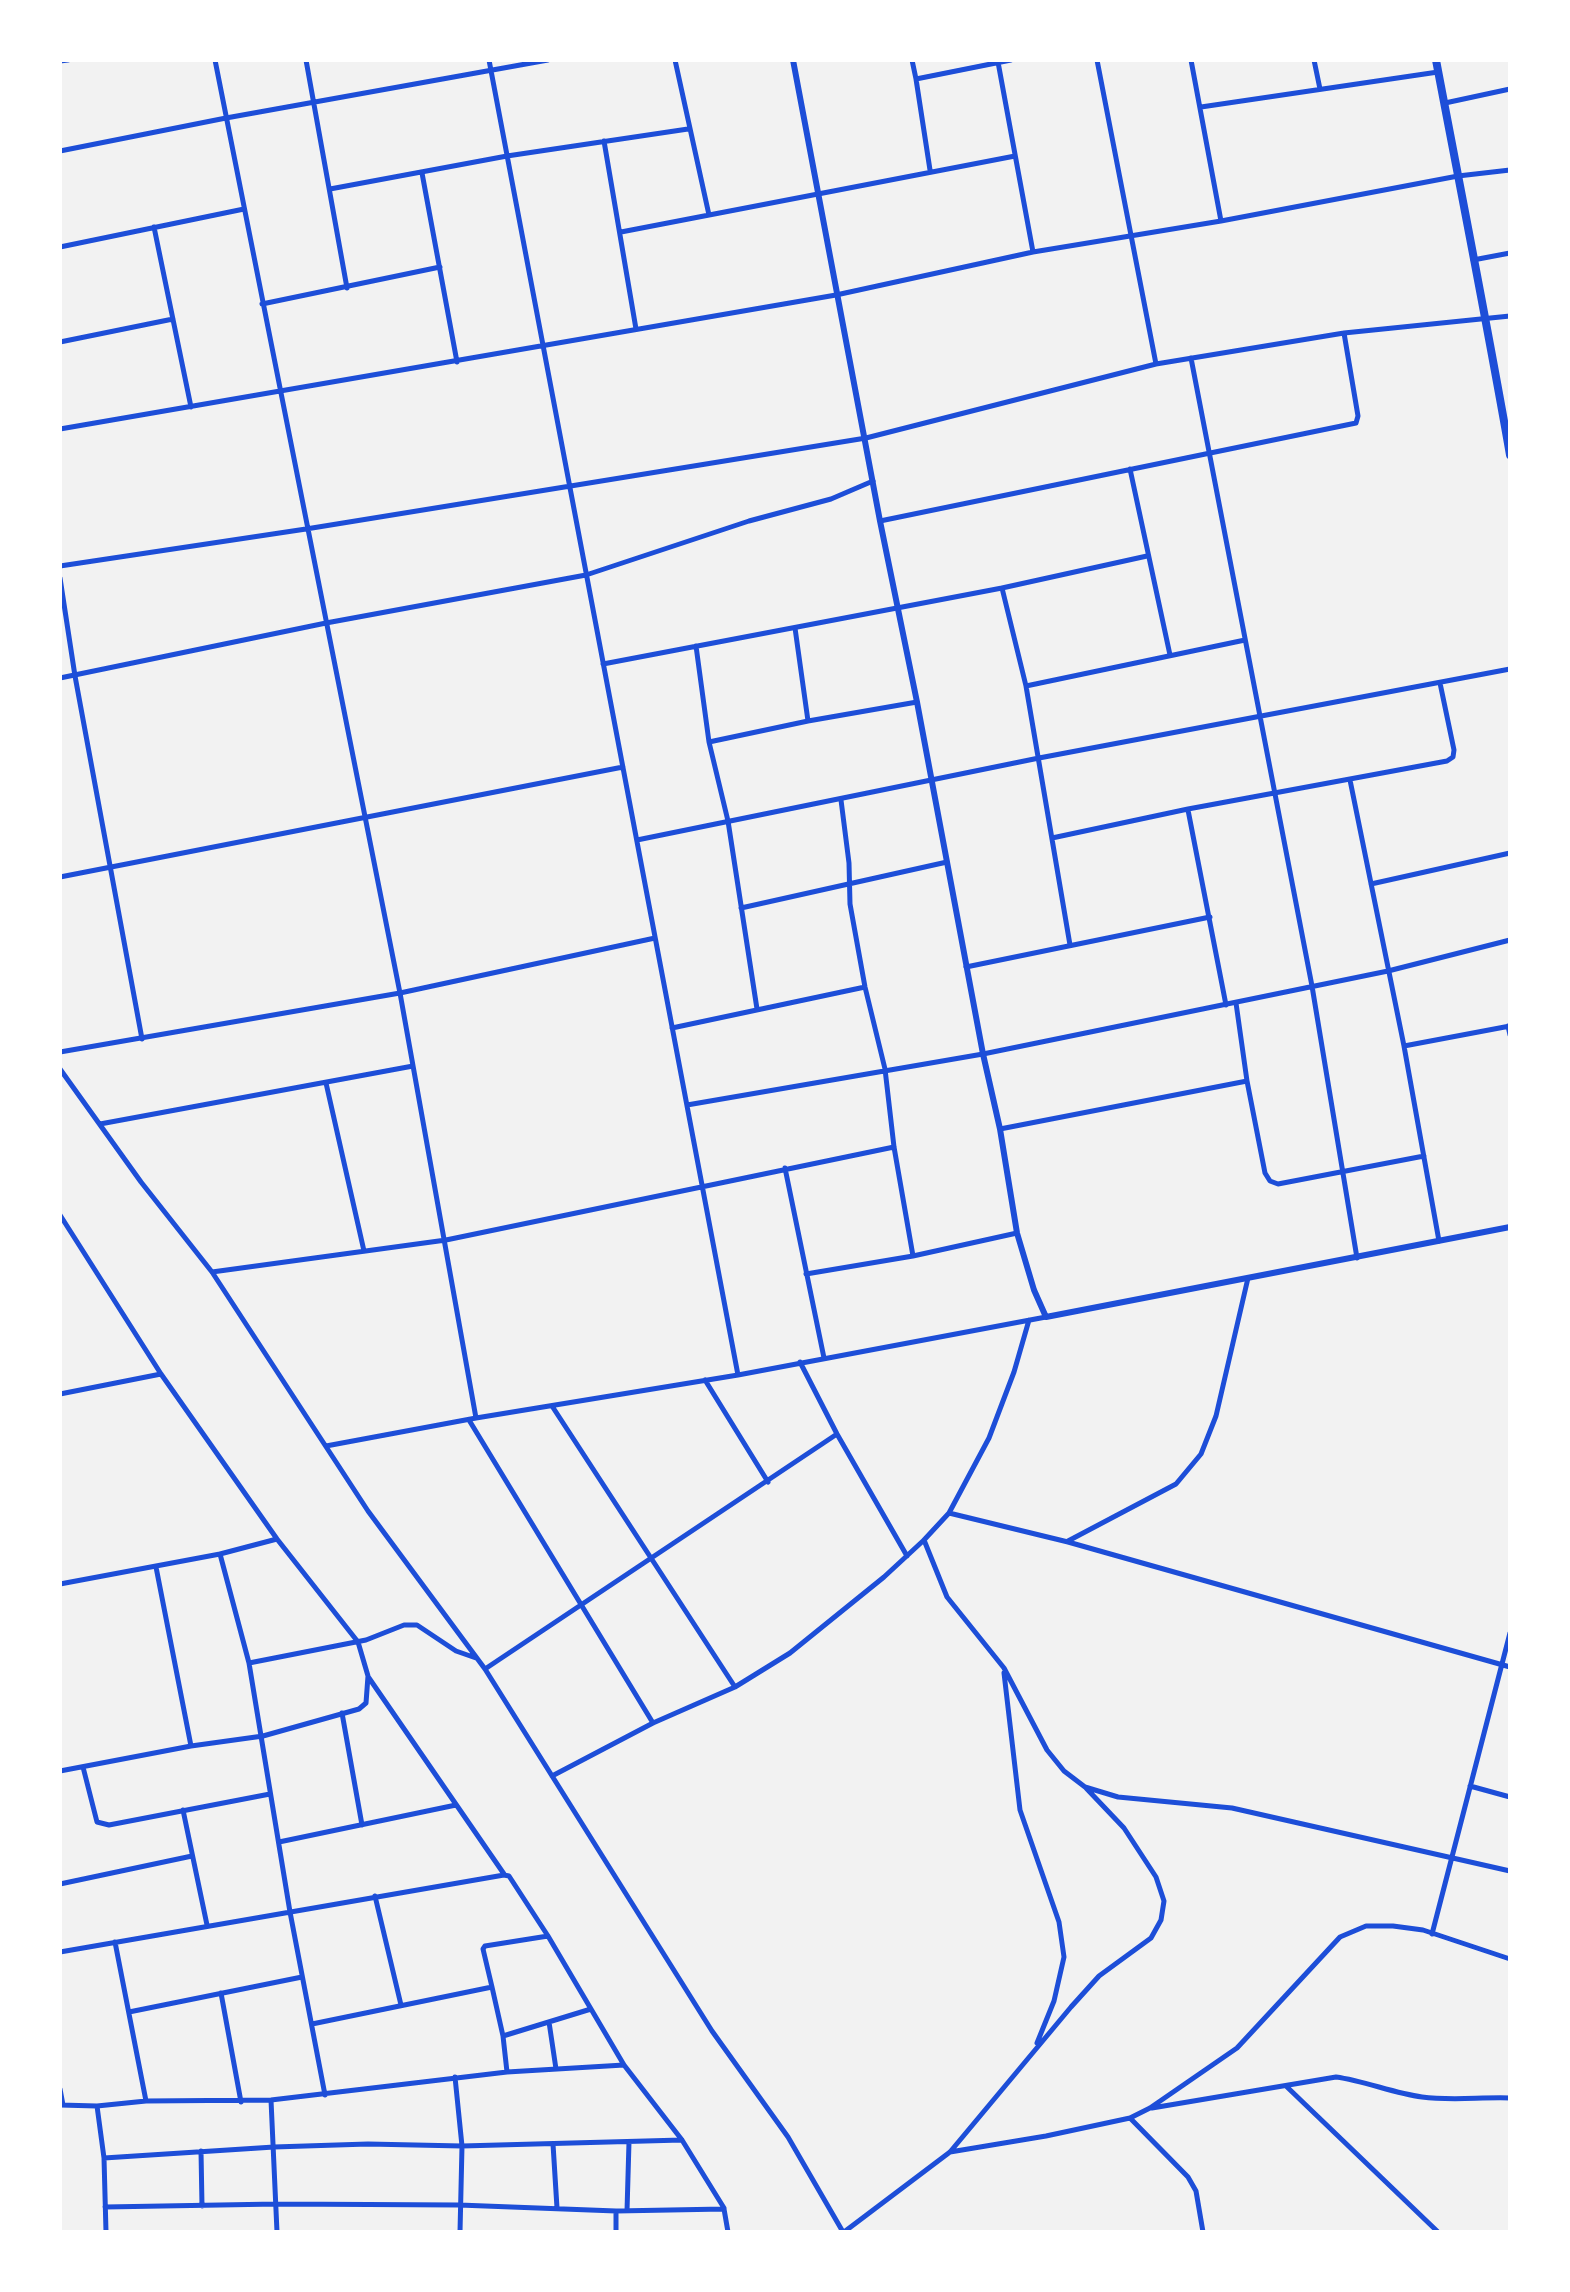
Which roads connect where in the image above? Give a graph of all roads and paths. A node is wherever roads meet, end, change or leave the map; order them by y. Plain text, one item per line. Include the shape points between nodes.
1 (68, 60) edge
2 (215, 60) edge
3 (306, 60) edge
4 (489, 60) edge
5 (548, 60) edge
6 (675, 60) edge
7 (793, 60) edge
8 (912, 60) edge
9 (1011, 60) edge
10 (1097, 60) edge
11 (1191, 60) edge
12 (1314, 60) edge
13 (1436, 60) edge
14 (60, 61) edge
15 (998, 62) junction
16 (491, 71) junction
17 (1438, 72) junction
18 (916, 79) junction
19 (1320, 89) junction
20 (1510, 89) edge
21 (1444, 103) junction
22 (314, 104) junction
23 (1201, 107) junction
24 (226, 118) junction
25 (688, 129) junction
26 (604, 141) junction
27 (60, 151) edge
28 (507, 156) junction
29 (1015, 156) junction
30 (930, 170) junction
31 (1510, 170) edge
32 (422, 173) junction
33 (1458, 176) junction
34 (330, 189) junction
35 (818, 196) junction
36 (244, 209) junction
37 (709, 215) junction
38 (1221, 221) junction
39 (154, 227) junction
40 (621, 232) junction
41 (1129, 235) junction
42 (60, 247) edge
43 (1033, 252) junction
44 (1510, 253) edge
45 (1473, 260) junction
46 (440, 267) junction
47 (347, 288) junction
48 (836, 295) junction
49 (262, 304) junction
50 (1510, 316) edge
51 (1487, 318) junction
52 (173, 319) junction
53 (636, 329) junction
54 (1344, 333) junction
55 (60, 342) edge
56 (543, 347) junction
57 (1191, 358) junction
58 (457, 362) junction
59 (1156, 364) junction
60 (279, 392) junction
61 (191, 407) junction
62 (60, 429) edge
63 (866, 438) junction
64 (1209, 453) junction
65 (1510, 455) edge
66 (1130, 469) junction
67 (873, 481) junction
68 (569, 485) junction
69 (880, 521) junction
70 (306, 529) junction
71 (1147, 556) junction
72 (60, 566) edge
73 (586, 575) junction
74 (60, 578) edge
75 (1002, 588) junction
76 (897, 607) junction
77 (326, 623) junction
78 (795, 628) junction
79 (1245, 640) junction
80 (696, 646) junction
81 (1170, 655) junction
82 (603, 664) junction
83 (1510, 669) edge
84 (75, 676) junction
85 (60, 678) edge
86 (1440, 683) junction
87 (1026, 686) junction
88 (917, 702) junction
89 (1260, 717) junction
90 (808, 721) junction
91 (709, 742) junction
92 (1039, 758) junction
93 (623, 767) junction
94 (1350, 780) junction
95 (930, 781) junction
96 (1274, 793) junction
97 (841, 800) junction
98 (1188, 809) junction
99 (365, 815) junction
100 (728, 821) junction
101 (1052, 838) junction
102 (637, 840) junction
103 (1510, 853) edge
104 (947, 862) junction
105 (110, 867) junction
106 (60, 877) edge
107 (849, 884) junction
108 (1371, 884) junction
109 (741, 908) junction
110 (1210, 917) junction
111 (655, 938) junction
112 (1510, 940) edge
113 (1070, 945) junction
114 (966, 967) junction
115 (1388, 971) junction
116 (1312, 986) junction
117 (865, 987) junction
118 (400, 993) junction
119 (1236, 1003) junction
120 (1226, 1005) junction
121 (757, 1009) junction
122 (1509, 1026) edge
123 (672, 1028) junction
124 (1510, 1035) edge
125 (142, 1039) junction
126 (1404, 1046) junction
127 (60, 1052) edge
128 (983, 1054) junction
129 (413, 1066) junction
130 (60, 1069) edge
131 (885, 1069) junction
132 (1247, 1081) junction
133 (326, 1083) junction
134 (687, 1105) junction
135 (100, 1124) junction
136 (1000, 1129) junction
137 (894, 1147) junction
138 (1424, 1156) junction
139 (785, 1168) junction
140 (1343, 1173) junction
141 (702, 1187) junction
142 (60, 1215) edge
143 (1510, 1227) edge
144 (1017, 1233) junction
145 (446, 1240) junction
146 (1439, 1241) junction
147 (364, 1251) junction
148 (913, 1256) junction
149 (1357, 1258) junction
150 (212, 1272) junction
151 (806, 1274) junction
152 (1248, 1278) junction
153 (1046, 1317) junction
154 (1029, 1320) junction
155 (824, 1358) junction
156 (800, 1362) junction
157 (161, 1374) junction
158 (738, 1375) junction
159 (705, 1380) junction
160 (60, 1394) edge
161 (551, 1406) junction
162 (476, 1418) junction
163 (469, 1420) junction
164 (837, 1434) junction
165 (326, 1446) junction
166 (768, 1482) junction
167 (949, 1513) junction
168 (277, 1539) junction
169 (924, 1540) junction
170 (1068, 1542) junction
171 (220, 1554) junction
172 (907, 1556) junction
173 (651, 1560) junction
174 (156, 1567) junction
175 (60, 1584) edge
176 (583, 1606) junction
177 (1510, 1633) edge
178 (358, 1642) junction
179 (477, 1658) junction
180 (249, 1663) junction
181 (1502, 1665) junction
182 (1510, 1667) edge
183 (1004, 1668) junction
184 (485, 1669) junction
185 (368, 1676) junction
186 (735, 1687) junction
187 (342, 1713) junction
188 (653, 1723) junction
189 (263, 1736) junction
190 (191, 1746) junction
191 (83, 1767) junction
192 (60, 1771) edge
193 (551, 1777) junction
194 (1470, 1786) junction
195 (1085, 1787) junction
196 (270, 1794) junction
197 (1510, 1797) edge
198 (456, 1805) junction
199 (183, 1810) junction
200 (362, 1825) junction
201 (279, 1842) junction
202 (192, 1856) junction
203 (1451, 1858) junction
204 (1510, 1871) edge
205 (504, 1875) junction
206 (60, 1884) edge
207 (375, 1896) junction
208 (290, 1912) junction
209 (207, 1925) junction
210 (1432, 1934) junction
211 (548, 1936) junction
212 (115, 1942) junction
213 (60, 1952) edge
214 (1510, 1959) edge
215 (302, 1977) junction
216 (492, 1987) junction
217 (221, 1993) junction
218 (401, 2005) junction
219 (591, 2009) junction
220 (129, 2012) junction
221 (549, 2022) junction
222 (312, 2024) junction
223 (503, 2036) junction
224 (1034, 2048) junction
225 (624, 2065) junction
226 (556, 2069) junction
227 (507, 2072) junction
228 (455, 2077) junction
229 (1285, 2085) junction
230 (60, 2089) edge
231 (325, 2095) junction
232 (1510, 2098) edge
233 (271, 2100) junction
234 (146, 2101) junction
235 (241, 2102) junction
236 (62, 2105) edge
237 (97, 2106) junction
238 (1150, 2108) junction
239 (1130, 2118) junction
240 (682, 2140) junction
241 (629, 2142) junction
242 (553, 2144) junction
243 (462, 2146) junction
244 (274, 2147) junction
245 (201, 2151) junction
246 (950, 2152) junction
247 (104, 2158) junction
248 (277, 2204) junction
249 (459, 2205) junction
250 (202, 2206) junction
251 (105, 2207) junction
252 (557, 2208) junction
253 (724, 2209) junction
254 (616, 2211) junction
255 (627, 2211) junction
256 (106, 2232) edge
257 (277, 2232) edge
258 (460, 2232) edge
259 (616, 2232) edge
260 (728, 2232) edge
261 (843, 2232) edge
262 (1203, 2232) edge
263 (1438, 2232) edge

1 - 14 street
2 - 24 street
3 - 22 street
4 - 16 street
5 - 16 street
6 - 25 street
7 - 35 street
8 - 18 street
9 - 15 street
10 - 41 street
11 - 23 street
12 - 19 street
13 - 17 highway
15 - 18 street
15 - 29 street
16 - 22 street
16 - 28 street
17 - 19 street
17 - 21 highway
18 - 30 street
19 - 23 street
20 - 21 street
21 - 33 highway
22 - 24 street
22 - 34 street
23 - 38 street
24 - 27 street
24 - 36 street
25 - 26 street
25 - 37 street
26 - 28 street
26 - 40 street
28 - 32 street
28 - 56 street
29 - 30 street
29 - 43 street
30 - 35 street
31 - 33 street
32 - 34 street
32 - 46 street
33 - 38 street
33 - 45 highway
34 - 47 street
35 - 37 street
35 - 48 street
36 - 39 street
36 - 49 street
37 - 40 street
38 - 41 street
39 - 42 street
39 - 52 street
40 - 53 street
41 - 43 street
41 - 59 street
43 - 48 street
44 - 45 street
45 - 51 highway
46 - 47 street
46 - 58 street
47 - 49 street
48 - 53 street
48 - 63 street
49 - 60 street
50 - 51 street
51 - 54 street
51 - 65 highway
52 - 55 street
52 - 61 street
53 - 56 street
54 - 57 street
54 - 64 street via 1356,423
56 - 58 street
56 - 68 street
57 - 59 street
57 - 64 street
58 - 60 street
59 - 63 street
60 - 61 street
60 - 70 street
61 - 62 street
63 - 67 street
63 - 68 street
64 - 66 street
64 - 79 street
66 - 69 street
66 - 71 street
67 - 69 street
67 - 73 street via 831,499
68 - 70 street
68 - 73 street
69 - 76 street
70 - 72 street
70 - 77 street
71 - 75 street
71 - 81 street
73 - 77 street
73 - 82 street
74 - 84 street
75 - 76 street
75 - 87 street
76 - 78 street
76 - 88 street
77 - 84 street
77 - 99 street
78 - 80 street
78 - 90 street
79 - 81 street
79 - 89 street
80 - 82 street
80 - 91 street
81 - 87 street
82 - 93 street
83 - 86 street
84 - 85 street
84 - 105 street
86 - 89 street
86 - 94 street via 1453,757
87 - 92 street
88 - 90 street
88 - 95 street
89 - 92 street
89 - 96 street
90 - 91 street
91 - 100 street
92 - 95 street
92 - 101 street
93 - 99 street
93 - 102 street
94 - 96 street
94 - 108 street
95 - 97 street
95 - 104 street
96 - 98 street
96 - 116 street
97 - 100 street
97 - 107 street
98 - 101 street
98 - 110 street
99 - 105 street
99 - 118 street
100 - 102 street
100 - 109 street
101 - 113 street
102 - 111 street
103 - 108 street
104 - 107 street
104 - 114 street
105 - 106 street
105 - 125 street
107 - 109 street
107 - 117 street
108 - 115 street
109 - 121 street
110 - 113 street
110 - 120 street
111 - 118 street
111 - 123 street
112 - 115 street
113 - 114 street
114 - 128 street
115 - 116 street
115 - 126 street
116 - 119 street
116 - 140 street
117 - 121 street
117 - 131 street
118 - 125 street
118 - 129 street
119 - 120 street
119 - 132 street
120 - 128 street
121 - 123 street
122 - 124 street
122 - 126 street
123 - 134 street
125 - 127 street
126 - 138 street
128 - 131 street
128 - 136 street
129 - 133 street
129 - 145 street
130 - 135 street
131 - 134 street
131 - 137 street
132 - 136 street
132 - 140 street via 1270,1181
133 - 135 street
133 - 147 street
134 - 141 street
135 - 150 street
136 - 144 street
137 - 139 street
137 - 148 street
138 - 140 street
138 - 146 street
139 - 141 street
139 - 151 street
140 - 149 street
141 - 145 street
141 - 158 street
142 - 157 street
143 - 146 street
144 - 148 street
144 - 153 street
145 - 147 street
145 - 162 street
146 - 149 street
147 - 150 street
148 - 151 street
149 - 152 street
150 - 165 street
151 - 155 street
152 - 153 street
152 - 170 street via 1216,1416 1201,1454 1176,1484
153 - 154 street
154 - 155 street
154 - 167 street via 989,1438
155 - 156 street
156 - 158 street
156 - 164 street
157 - 160 street
157 - 168 street
158 - 159 street
159 - 161 street
159 - 166 street
161 - 162 street
161 - 173 street
162 - 163 street
163 - 165 street
163 - 176 street
164 - 166 street
164 - 172 street
165 - 179 street
166 - 173 street
167 - 169 street
167 - 170 street
168 - 171 street
168 - 178 street
169 - 172 street
169 - 183 street via 947,1597
170 - 181 street
171 - 174 street
171 - 180 street
172 - 186 street via 790,1653
173 - 176 street
173 - 186 street
174 - 175 street
174 - 190 street
176 - 184 street
176 - 188 street
177 - 181 street
178 - 179 street via 417,1625
178 - 180 street
178 - 185 street
179 - 184 street
180 - 189 street
181 - 182 street
181 - 194 street
183 - 195 street via 1047,1750
183 - 224 street via 1020,1810 1059,1922 1064,1957 1054,2001
184 - 193 street
185 - 187 street via 366,1703
185 - 198 street
186 - 188 street
187 - 189 street
187 - 200 street
188 - 193 street
189 - 190 street
189 - 196 street
190 - 191 street
191 - 192 street
191 - 199 street via 97,1822 109,1825
193 - 261 street via 712,2031 778,2121
194 - 197 street
194 - 203 street
195 - 203 street via 1118,1797 1232,1808
195 - 224 street via 1124,1828 1156,1877 1164,1901 1161,1920 1151,1938 1099,1976
196 - 199 street
196 - 201 street
198 - 200 street
198 - 205 street
199 - 202 street
200 - 201 street
201 - 208 street
202 - 206 street
202 - 209 street
203 - 204 street
203 - 210 street
205 - 207 street
205 - 211 street
207 - 208 street
207 - 218 street
208 - 209 street
208 - 215 street
209 - 212 street
210 - 214 street
210 - 238 street via 1366,1926 1340,1937 1237,2048
211 - 216 street via 485,1946
211 - 219 street
212 - 213 street
212 - 220 street
215 - 217 street
215 - 222 street
216 - 218 street
216 - 223 street
217 - 220 street
217 - 235 street
218 - 222 street
219 - 221 street
219 - 225 street
220 - 234 street
221 - 223 street
221 - 226 street
222 - 231 street
223 - 227 street
224 - 246 street
225 - 226 street
225 - 240 street
226 - 227 street
227 - 228 street
228 - 231 street
228 - 243 street
229 - 232 street via 1336,2077 1419,2097
229 - 238 street
229 - 263 street
230 - 236 street
231 - 233 street
233 - 235 street
233 - 244 street
234 - 235 street
234 - 237 street
236 - 237 street
237 - 247 street
238 - 239 street
239 - 246 street
239 - 262 street via 1188,2177 1196,2191
240 - 241 street
240 - 253 street
241 - 242 street
241 - 255 street
242 - 243 street
242 - 252 street
243 - 244 street
243 - 249 street
244 - 245 street
244 - 248 street
245 - 247 street
245 - 250 street
246 - 261 street
247 - 251 street
248 - 249 street
248 - 250 street
248 - 257 street
249 - 252 street
249 - 258 street
250 - 251 street
251 - 256 street
252 - 254 street
253 - 255 street
253 - 260 street
254 - 255 street
254 - 259 street

